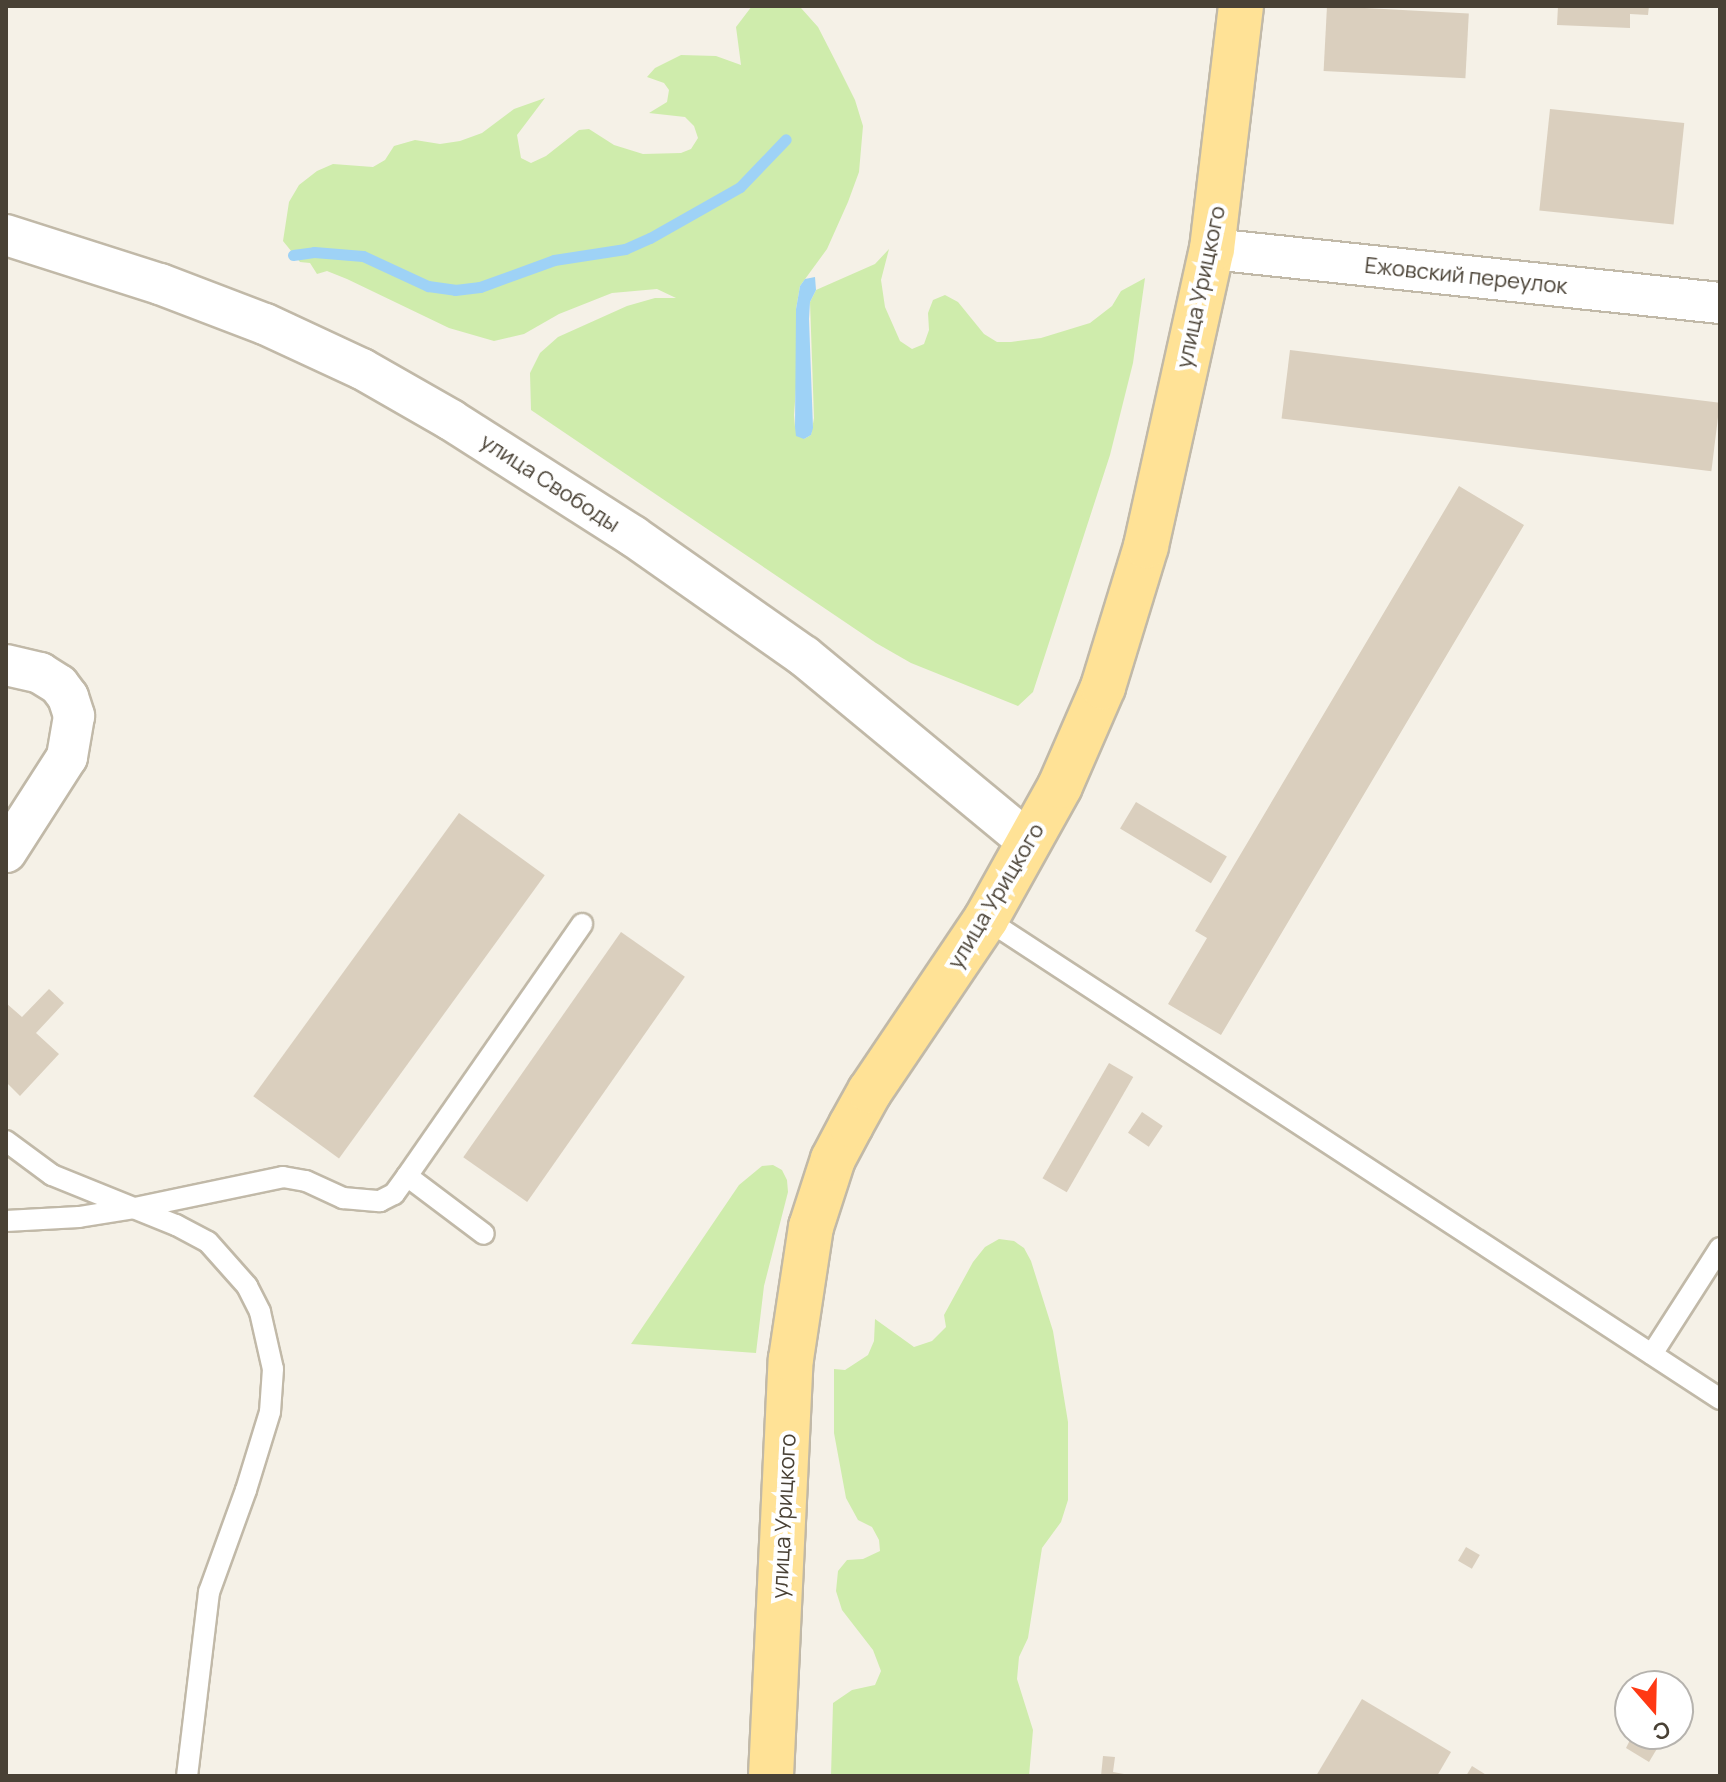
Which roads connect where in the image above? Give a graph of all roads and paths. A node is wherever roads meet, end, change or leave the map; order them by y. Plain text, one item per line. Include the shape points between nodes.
1 (1241, 6) edge
2 (6, 235) edge
3 (1212, 249) junction
4 (1720, 303) edge
5 (6, 665) edge
6 (1030, 843) junction
7 (6, 852) edge
8 (986, 919) junction
9 (582, 924) dead end
10 (6, 1141) edge
11 (407, 1176) junction
12 (135, 1208) junction
13 (6, 1221) edge
14 (484, 1234) dead end
15 (1720, 1248) edge
16 (1652, 1354) junction
17 (1720, 1399) edge
18 (187, 1776) edge
19 (771, 1776) edge

1 - 3 main road, улица Урицкого
2 - 6 street, улица Свободы via 265,324 362,369 451,420 633,536 804,656
3 - 4 street, Ежовский переулок
3 - 6 main road, улица Урицкого via 1124,623 1103,687
5 - 7 street via 40,673 59,685 74,716 67,757
6 - 8 main road, улица Урицкого
8 - 16 lane
8 - 19 main road, улица Урицкого via 870,1091 833,1159 811,1227 791,1359
9 - 11 lane
10 - 12 lane via 52,1175
11 - 12 lane via 394,1194 380,1201 343,1198 283,1177
11 - 14 lane
12 - 13 lane
12 - 18 lane via 208,1242 229,1262 260,1312 273,1369 261,1446 209,1592
15 - 16 lane
16 - 17 lane

